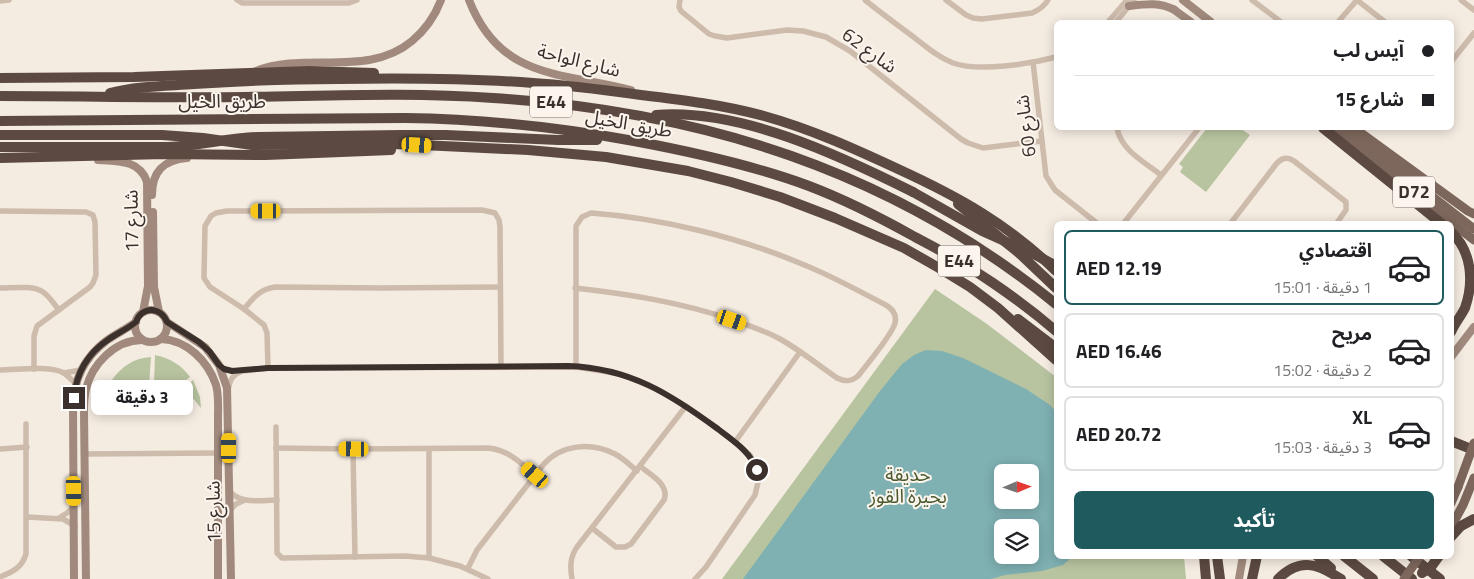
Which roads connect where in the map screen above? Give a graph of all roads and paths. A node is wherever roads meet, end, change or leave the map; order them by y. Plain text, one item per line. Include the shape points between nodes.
1 (9, 0) edge
2 (237, 0) edge
3 (357, 0) edge
4 (441, 0) edge
5 (469, 0) edge
6 (680, 0) edge
7 (865, 0) edge
8 (946, 0) edge
9 (1048, 0) edge
10 (1163, 0) edge
11 (1182, 0) edge
12 (1252, 0) edge
13 (1357, 0) edge
14 (1461, 0) edge
15 (0, 1) edge
16 (310, 1) edge
17 (1128, 2) edge
18 (1175, 10) junction
19 (1474, 10) edge
20 (1110, 20) edge
21 (1117, 20) edge
22 (1188, 20) edge
23 (1208, 20) edge
24 (1278, 20) edge
25 (1340, 20) edge
26 (1383, 20) edge
27 (1474, 33) edge
28 (1454, 58) edge
29 (1054, 59) edge
30 (1033, 62) junction
31 (253, 72) junction
32 (0, 78) edge
33 (419, 79) junction
34 (0, 96) edge
35 (98, 96) junction
36 (652, 96) junction
37 (643, 117) junction
38 (0, 121) edge
39 (1118, 130) edge
40 (1197, 130) edge
41 (1325, 130) edge
42 (1335, 130) edge
43 (1346, 130) edge
44 (1356, 130) edge
45 (0, 135) edge
46 (618, 138) junction
47 (1042, 141) junction
48 (1356, 142) junction
49 (433, 146) junction
50 (0, 147) edge
51 (234, 155) junction
52 (44, 156) junction
53 (0, 158) edge
54 (1160, 175) junction
55 (939, 188) junction
56 (0, 211) edge
57 (1474, 214) edge
58 (1094, 221) edge
59 (1125, 221) edge
60 (1232, 221) edge
61 (1338, 221) edge
62 (1438, 221) edge
63 (1451, 221) edge
64 (1454, 223) edge
65 (1474, 229) edge
66 (1454, 235) edge
67 (1474, 240) edge
68 (1054, 265) edge
69 (1054, 269) edge
70 (1054, 286) edge
71 (500, 287) junction
72 (0, 288) edge
73 (575, 288) junction
74 (1054, 302) edge
75 (1474, 306) edge
76 (998, 308) junction
77 (244, 309) junction
78 (59, 310) junction
79 (143, 312) junction
80 (159, 312) junction
81 (136, 322) junction
82 (167, 322) junction
83 (1454, 327) edge
84 (1474, 327) edge
85 (1054, 329) edge
86 (1454, 333) edge
87 (161, 339) junction
88 (142, 340) junction
89 (1054, 346) edge
90 (800, 352) junction
91 (1454, 352) edge
92 (1054, 358) edge
93 (219, 365) junction
94 (501, 366) junction
95 (576, 367) junction
96 (268, 368) junction
97 (34, 369) junction
98 (0, 370) edge
99 (81, 370) junction
100 (244, 370) junction
101 (64, 373) junction
102 (76, 384) junction
103 (228, 394) junction
104 (686, 406) junction
105 (26, 424) dead end
106 (276, 427) dead end
107 (735, 442) junction
108 (1454, 442) edge
109 (1474, 443) edge
110 (27, 447) junction
111 (0, 448) edge
112 (276, 448) junction
113 (354, 449) junction
114 (430, 449) junction
115 (1474, 450) edge
116 (218, 453) junction
117 (85, 454) junction
118 (638, 468) junction
119 (535, 475) junction
120 (1474, 478) edge
121 (229, 490) junction
122 (1454, 496) edge
123 (245, 500) junction
124 (276, 500) junction
125 (74, 505) junction
126 (229, 511) junction
127 (27, 517) junction
128 (58, 518) junction
129 (1474, 519) edge
130 (1454, 521) edge
131 (75, 527) junction
132 (592, 528) junction
133 (1454, 534) edge
134 (355, 557) junction
135 (430, 558) junction
136 (1204, 559) edge
137 (1216, 559) edge
138 (1217, 559) edge
139 (1242, 559) edge
140 (1256, 559) edge
141 (1320, 559) edge
142 (1348, 559) edge
143 (1387, 559) edge
144 (1415, 559) edge
145 (1418, 559) edge
146 (1431, 559) edge
147 (1437, 559) edge
148 (468, 568) junction
149 (1420, 576) edge
150 (1439, 577) edge
151 (0, 578) edge
152 (74, 579) edge
153 (86, 579) edge
154 (218, 579) edge
155 (231, 579) edge
156 (488, 579) edge
157 (572, 579) edge
158 (696, 579) edge
159 (1206, 579) edge
160 (1215, 579) edge
161 (1220, 579) edge
162 (1239, 579) edge
163 (1252, 579) edge
164 (1278, 579) edge
165 (1341, 579) edge
166 (1346, 579) edge
167 (1373, 579) edge
168 (1404, 579) edge
169 (1412, 579) edge

1 - 15 street
2 - 16 street via 242,3
3 - 16 street via 349,3
4 - 31 street via 421,33 386,56 366,61 285,63
5 - 36 street, شارع الواحة via 487,33 520,62 552,74
6 - 47 street, شارع 62 via 679,7 685,15 709,34 721,38 795,30 833,40 975,146 984,148
7 - 30 street via 929,49 952,62 983,67
8 - 9 street via 966,15 978,19 1032,12
10 - 18 street
11 - 23 street
12 - 24 street
13 - 25 street
13 - 26 street
14 - 19 street
17 - 18 street via 1162,4
17 - 20 street
17 - 21 street
18 - 22 street
27 - 28 street
29 - 30 street
30 - 47 street, شارع 60
31 - 32 highway
31 - 33 highway via 349,71
33 - 35 highway via 232,82 130,88
33 - 36 highway via 530,82
34 - 35 highway, طريق الخيل / E44
35 - 37 highway, طريق الخيل / E44 via 468,96 563,104
36 - 55 highway via 723,107 781,121 855,149
37 - 68 highway, bridge via 684,114 725,120 820,149 913,192 982,231
37 - 74 highway, طريق الخيل / E44 via 752,142 846,177 960,235
38 - 46 highway, طريق الخيل / E44 via 430,118 507,123
39 - 54 street via 1128,149
40 - 54 street
41 - 62 highway
42 - 48 main road, D72
43 - 48 main road, D72
44 - 57 main road
45 - 49 highway via 162,135 252,145
46 - 50 highway, bridge via 258,136 168,147
46 - 85 highway, طريق الخيل / E44 via 745,165 838,198 963,263
47 - 58 street, شارع 60 via 1046,176 1052,186
48 - 63 main road, D72
48 - 65 main road, D72
49 - 51 highway via 356,153
49 - 76 highway via 597,156 670,167 739,184 808,207 883,238 924,258
51 - 52 highway
51 - 80 street, 17 شارع via 176,159 156,175 152,190 155,293
52 - 53 highway
52 - 79 street, 17 شارع via 128,163 144,175 148,186 148,286
54 - 59 street
55 - 69 highway via 998,222
55 - 70 highway
56 - 78 street via 86,212 93,216 95,280
60 - 61 street via 1277,162 1290,158 1346,202 1346,210
64 - 67 main road, D72
66 - 83 highway via 1468,255 1472,281 1470,298
71 - 77 street via 275,287 256,295
71 - 77 street via 500,224 495,214 489,211 221,212 211,216 205,226 204,278 210,287
71 - 94 street
72 - 78 street via 40,290
73 - 90 street via 645,297 702,310 769,333
73 - 90 street via 576,226 586,214 596,213 677,226 766,250 836,279 889,306 895,315 892,331 855,379 841,380
73 - 95 street
75 - 86 highway
76 - 89 highway
76 - 92 highway
77 - 96 street via 266,329
78 - 97 street via 35,331
79 - 80 street
79 - 81 street
80 - 82 street
81 - 88 street via 137,334
81 - 99 street via 101,345
82 - 87 street via 166,333
82 - 93 street, شارع 15 via 205,347
84 - 91 street
87 - 88 street via 152,342
87 - 116 street, شارع 15 via 186,346 209,370 217,392
88 - 117 street via 126,342 116,348 91,374 85,397
90 - 107 street
93 - 100 street via 228,370
93 - 103 street, شارع 15
94 - 95 street
94 - 96 street
95 - 104 street via 631,378
96 - 100 street
97 - 98 street
97 - 101 street
99 - 101 street
99 - 102 street
100 - 103 street via 232,377
101 - 102 street
102 - 125 street via 73,405
103 - 121 street, شارع 15
104 - 107 street
104 - 118 street
105 - 110 street
106 - 112 street
107 - 158 street via 754,462 758,486 751,502
108 - 115 highway
109 - 122 main road, bridge
110 - 111 street
110 - 127 street
112 - 113 street
112 - 124 street
113 - 114 street
113 - 134 street
114 - 119 street via 496,449 515,457
114 - 135 street
116 - 117 street
116 - 154 street, شارع 15
117 - 153 street
118 - 119 street via 599,448 578,447 557,452
118 - 132 street
118 - 132 street via 663,486 666,494 631,544 616,548
119 - 148 street via 477,550
120 - 130 main road
121 - 123 street
121 - 126 street, شارع 15
123 - 124 street
123 - 126 street
124 - 134 street via 277,553 282,558
125 - 128 street
125 - 131 street
126 - 155 street, شارع 15
127 - 128 street
127 - 151 street via 25,559 18,568
128 - 131 street via 68,520
129 - 133 highway
131 - 152 street
132 - 157 street via 574,552 570,565
134 - 135 street
135 - 148 street
136 - 159 highway
137 - 160 highway
138 - 161 highway
139 - 162 street
140 - 163 highway
141 - 166 highway
142 - 167 highway
143 - 169 highway
144 - 150 highway
145 - 168 main road, bridge
146 - 149 main road
147 - 149 highway, bridge
148 - 156 street
164 - 165 highway via 1294,568 1310,565 1325,569

